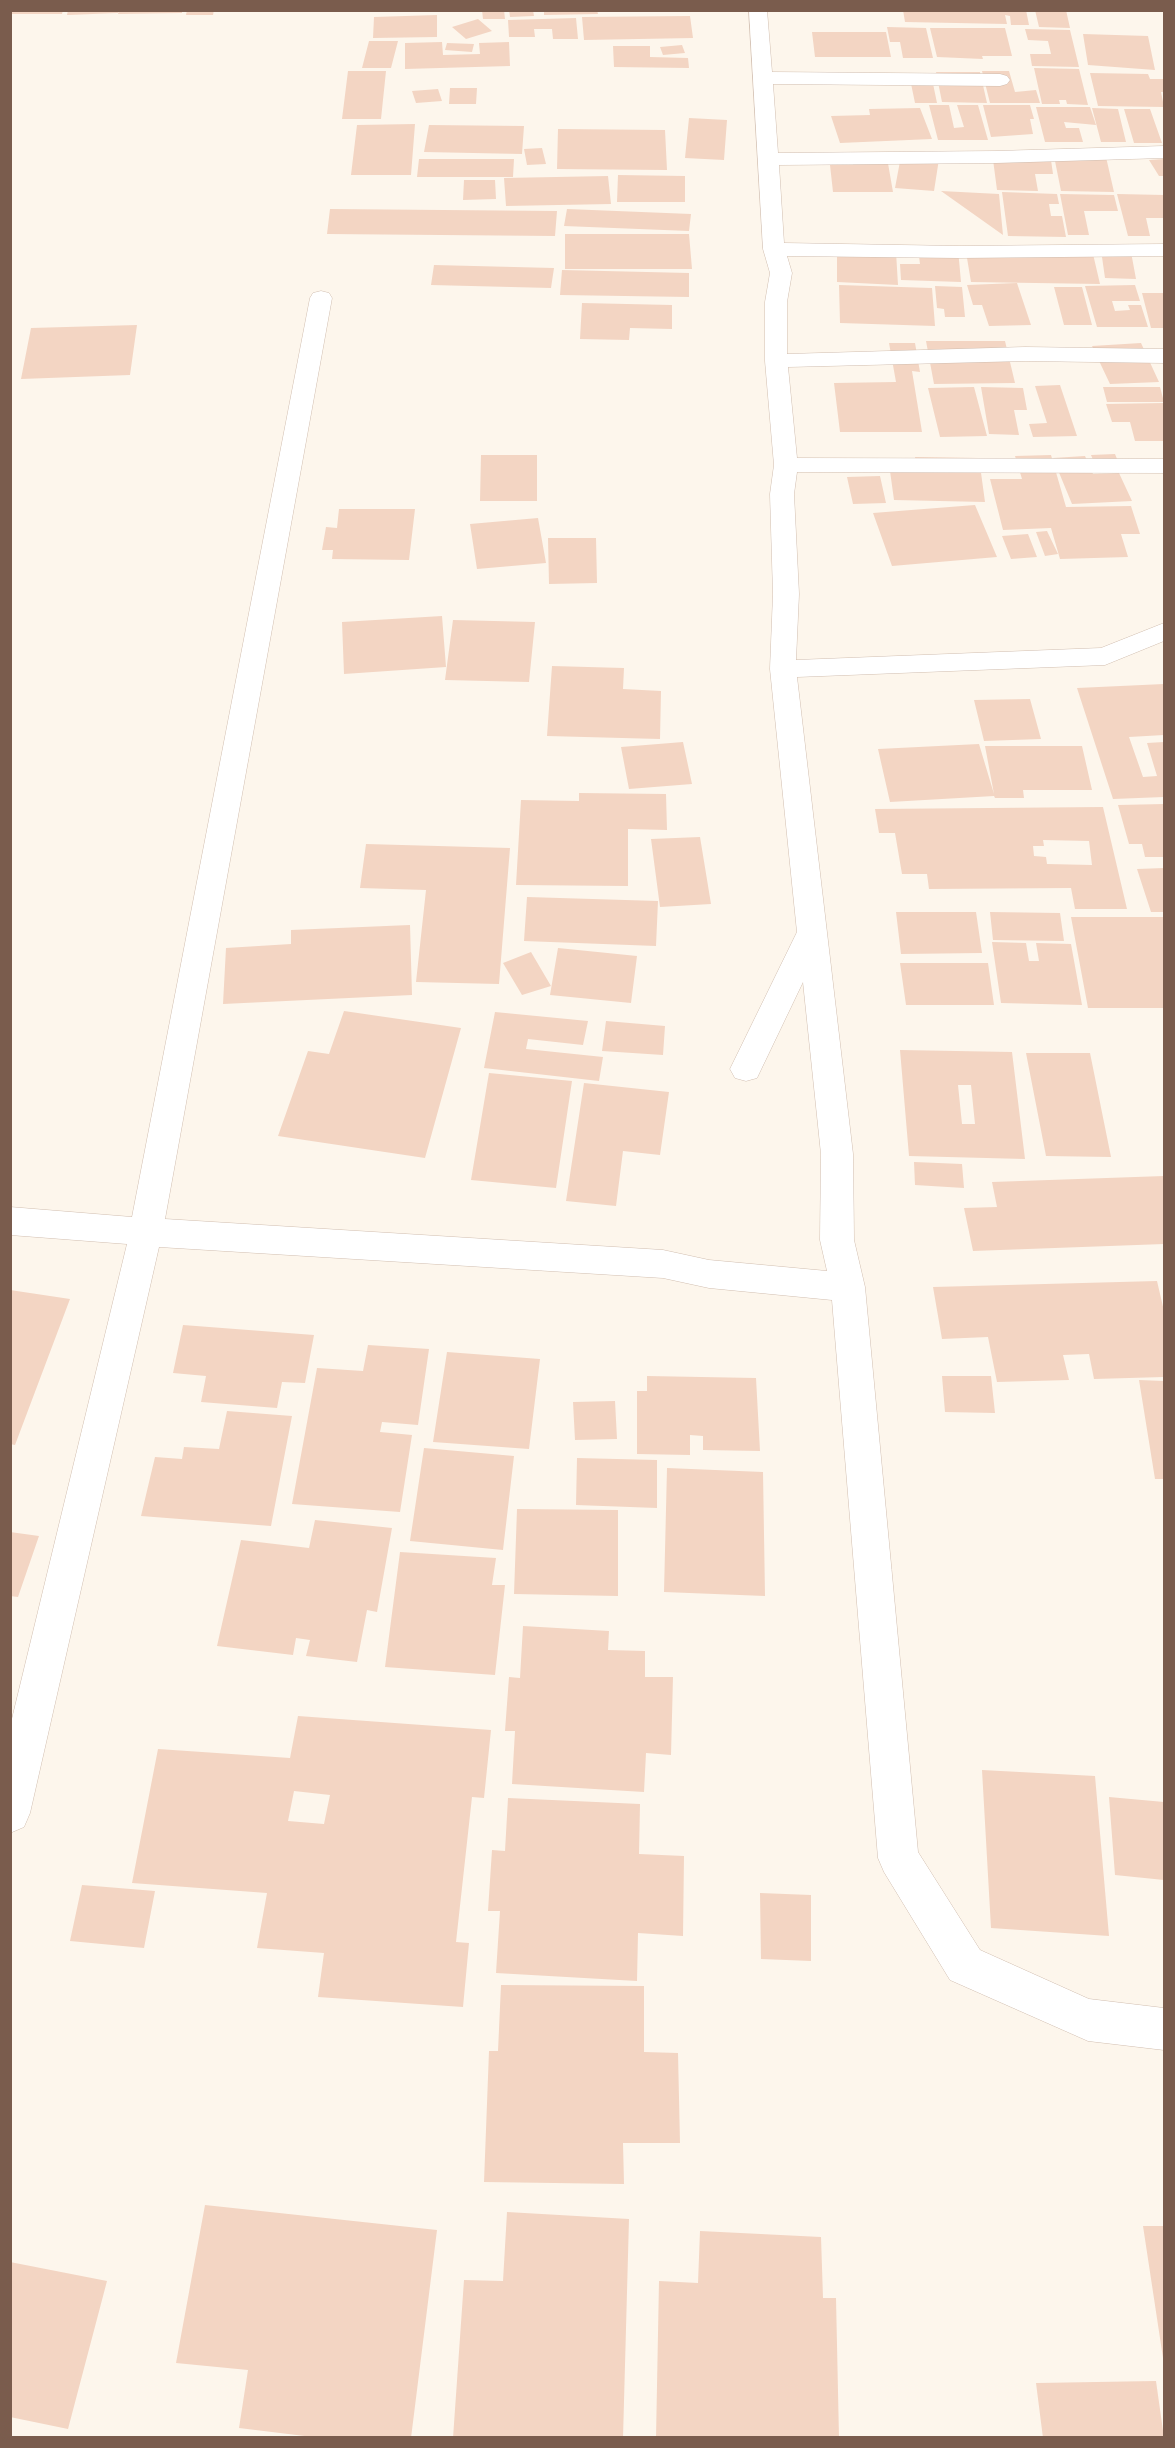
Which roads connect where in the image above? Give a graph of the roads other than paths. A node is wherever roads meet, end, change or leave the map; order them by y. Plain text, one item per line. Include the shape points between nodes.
1 (758, 10) edge
2 (764, 78) junction
3 (1000, 80) dead end
4 (1164, 152) edge
5 (768, 159) junction
6 (774, 249) junction
7 (1164, 250) edge
8 (321, 298) dead end
9 (1164, 356) edge
10 (776, 362) junction
11 (786, 465) junction
12 (1164, 466) edge
13 (1164, 630) edge
14 (783, 669) junction
15 (812, 932) junction
16 (746, 1069) dead end
17 (10, 1221) edge
18 (146, 1232) junction
19 (848, 1287) junction
20 (10, 1813) edge
21 (1164, 2028) edge

1 - 2 street
2 - 3 street
2 - 5 street
4 - 5 street
5 - 6 street
6 - 7 street
6 - 10 street via 781,273 776,302
8 - 18 street
9 - 10 street via 1025,354
10 - 11 street
11 - 12 street
11 - 14 street via 782,494 786,594
13 - 14 street via 1105,656
14 - 15 street
15 - 16 street
15 - 19 street via 837,1154 837,1240
17 - 18 street
18 - 19 street via 663,1264 709,1274
18 - 20 street
19 - 21 street via 898,1858 965,1965 1088,2020

